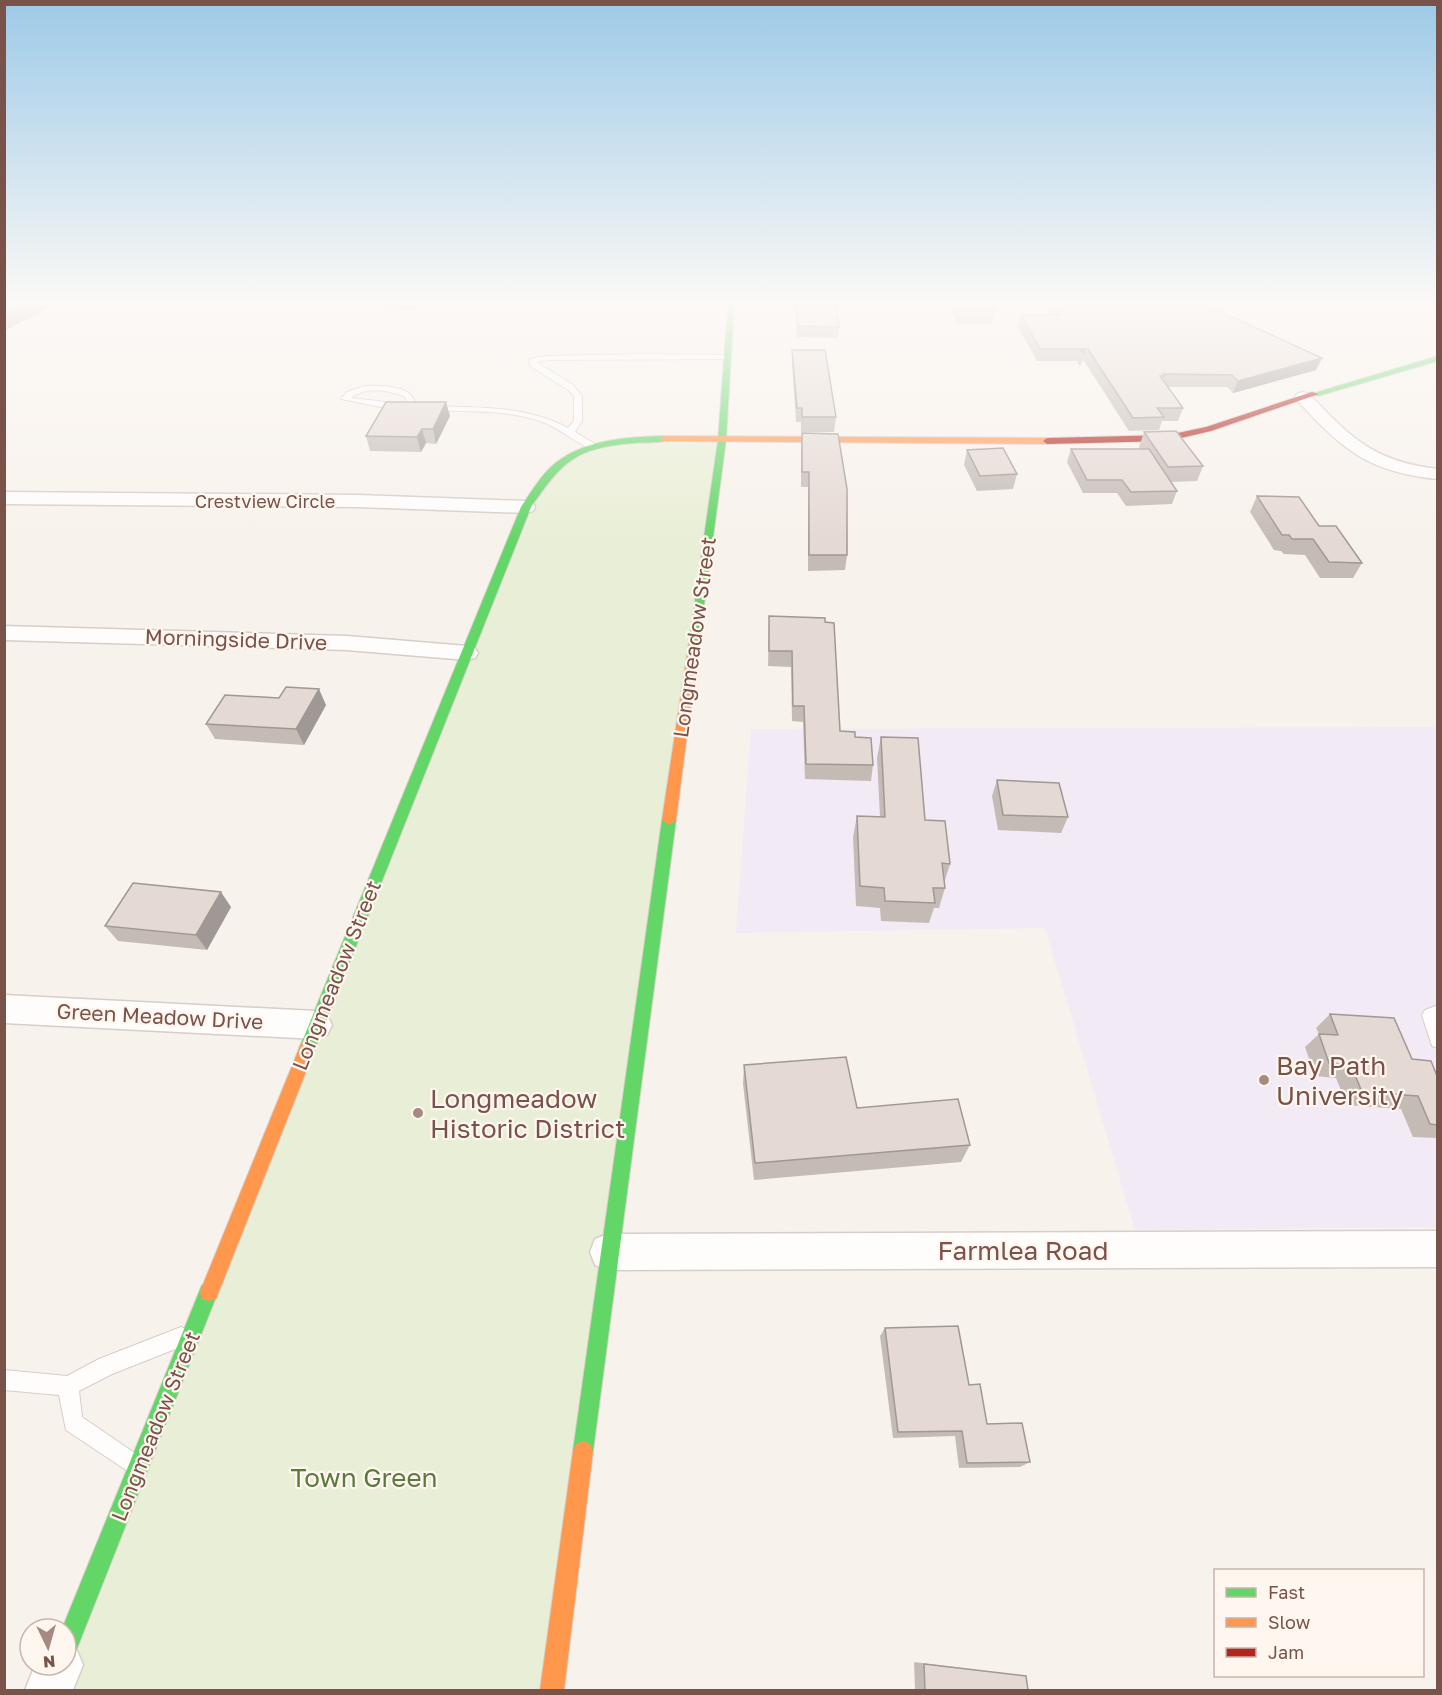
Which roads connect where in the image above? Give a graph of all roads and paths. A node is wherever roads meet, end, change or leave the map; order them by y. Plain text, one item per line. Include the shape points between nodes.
1 (565, 384) edge
2 (727, 384) edge
3 (1347, 384) edge
4 (1303, 397) junction
5 (413, 407) junction
6 (570, 432) junction
7 (722, 440) junction
8 (594, 447) junction
9 (1437, 474) edge
10 (4, 498) edge
11 (526, 507) junction
12 (4, 633) edge
13 (467, 653) junction
14 (4, 1009) edge
15 (1437, 1012) edge
16 (316, 1025) junction
17 (1437, 1041) edge
18 (1437, 1249) edge
19 (608, 1252) junction
20 (192, 1333) junction
21 (4, 1380) edge
22 (68, 1386) junction
23 (139, 1468) junction
24 (78, 1618) edge
25 (552, 1690) edge

1 - 6 lane via 578,396 578,422
2 - 7 street, Longmeadow Street
3 - 4 street
4 - 7 street via 1208,429 1160,438
4 - 9 street via 1333,429 1372,458 1403,471
5 - 5 lane via 408,396 393,388 357,390 345,399
5 - 6 lane via 506,412 541,419
6 - 8 lane
7 - 8 street, Longmeadow Street via 634,440
7 - 19 street, Longmeadow Street
8 - 11 street, Longmeadow Street via 555,468
10 - 11 street, Crestview Circle via 358,501
11 - 13 street, Longmeadow Street
12 - 13 street, Morningside Drive via 347,643
13 - 16 street, Longmeadow Street
14 - 16 street, Green Meadow Drive
15 - 17 lane via 1430,1015
16 - 20 street, Longmeadow Street
18 - 19 street, Farmlea Road
19 - 25 street, Longmeadow Street
20 - 22 lane via 106,1366
20 - 23 street, Longmeadow Street
21 - 22 lane
22 - 23 lane via 73,1423
23 - 24 street, Longmeadow Street

